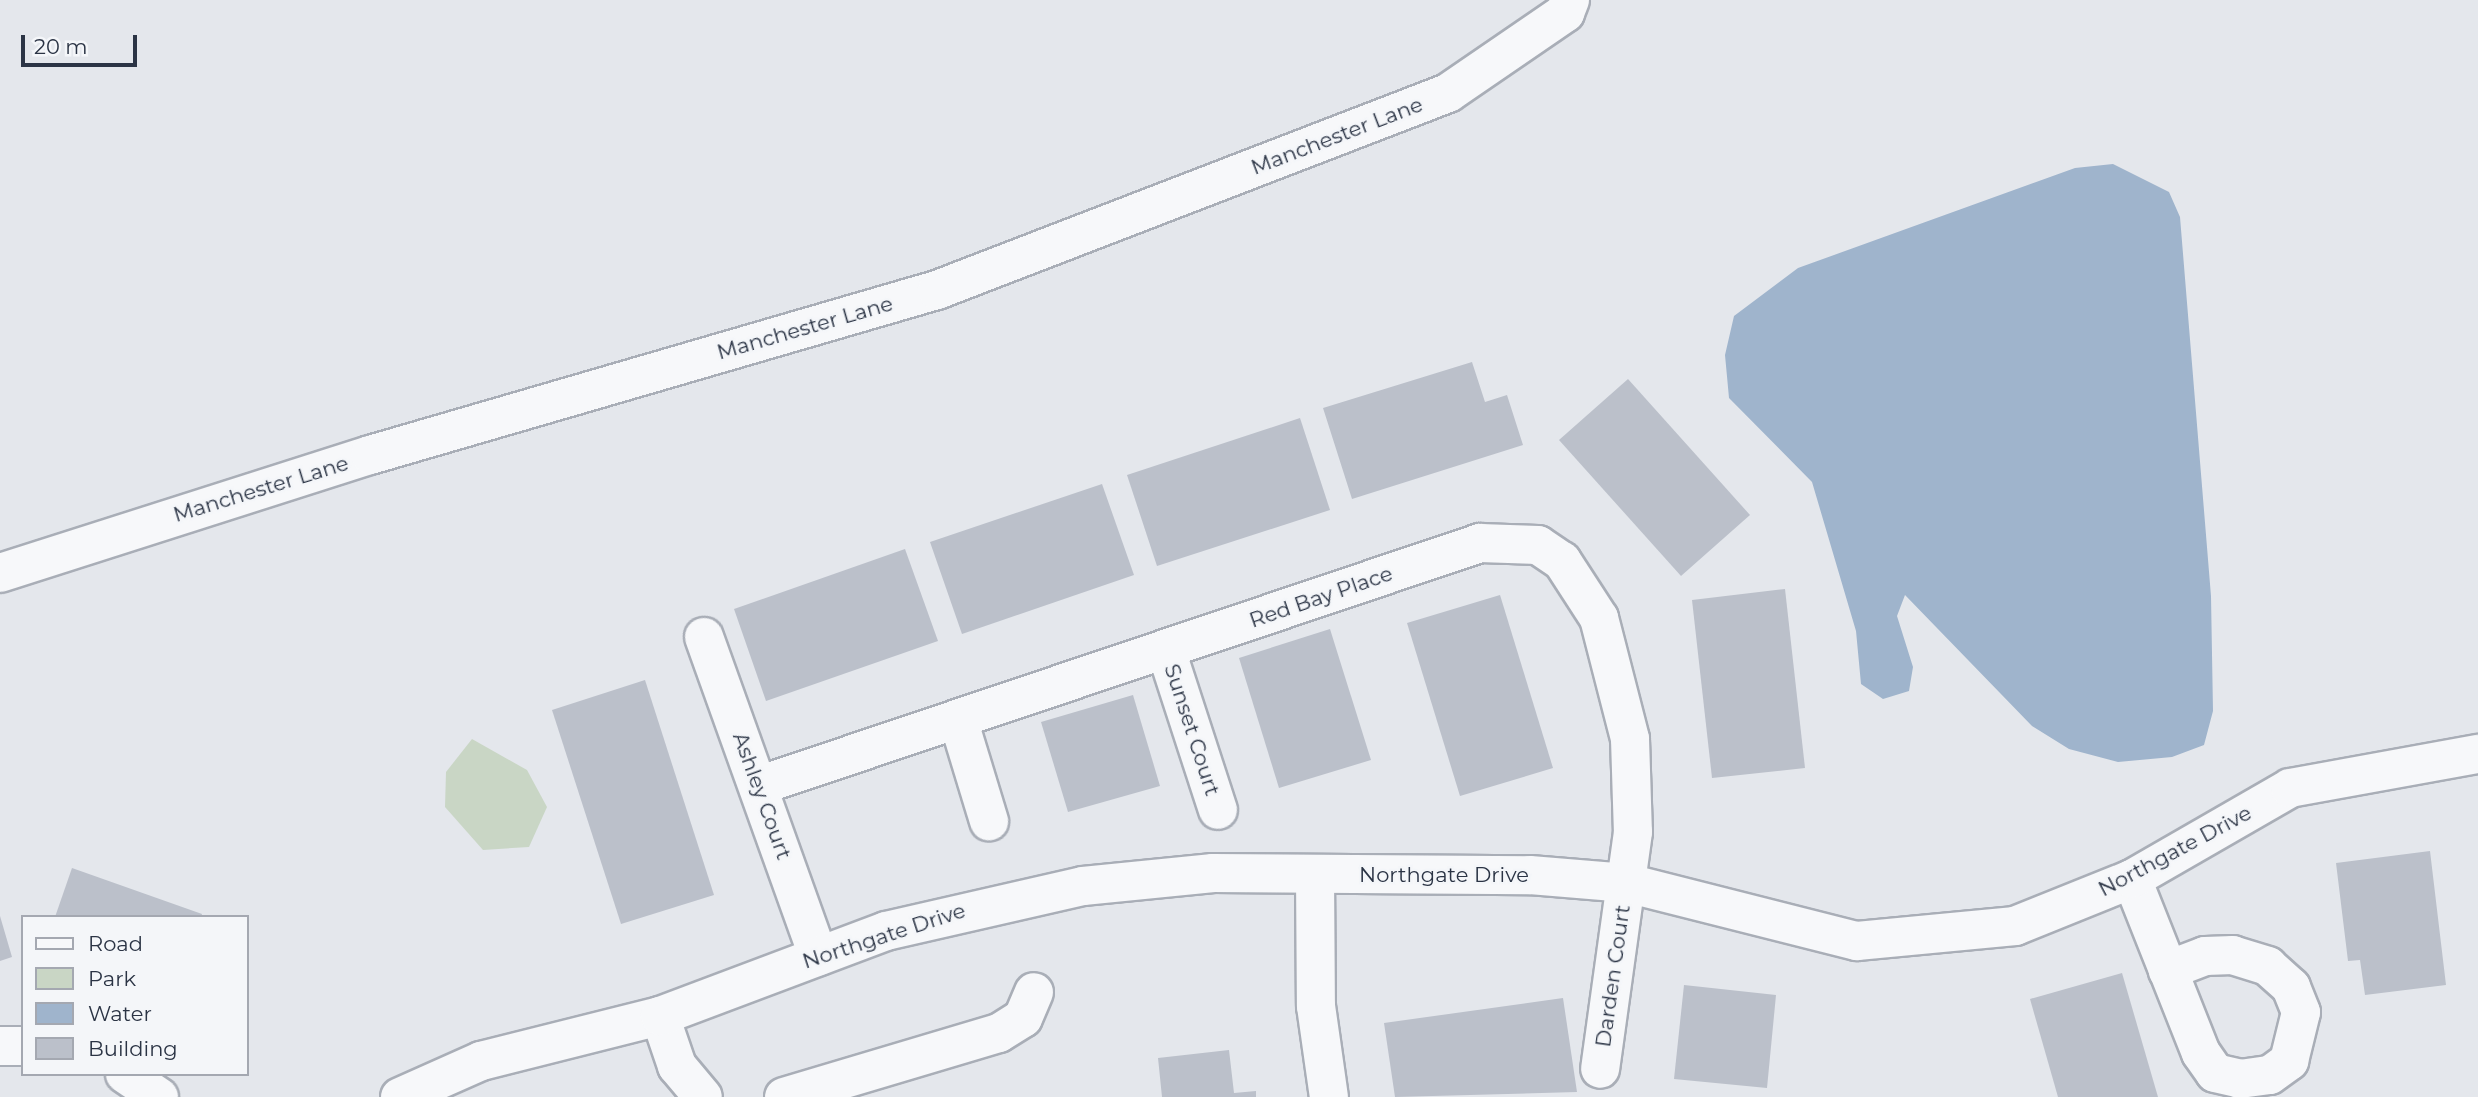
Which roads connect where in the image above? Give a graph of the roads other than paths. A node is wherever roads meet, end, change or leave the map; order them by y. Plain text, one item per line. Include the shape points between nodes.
1 (1570, 0) edge
2 (0, 573) edge
3 (704, 637) dead end
4 (1166, 650) junction
5 (958, 719) junction
6 (2478, 754) edge
7 (758, 786) junction
8 (1218, 810) dead end
9 (989, 821) dead end
10 (1315, 874) junction
11 (2132, 878) junction
12 (1627, 883) junction
13 (818, 956) junction
14 (2168, 970) dead end
15 (1034, 992) dead end
16 (660, 1016) junction
17 (0, 1046) edge
18 (21, 1046) edge
19 (1600, 1069) dead end
20 (128, 1076) edge
21 (159, 1097) edge
22 (400, 1097) edge
23 (703, 1097) edge
24 (784, 1097) edge
25 (1329, 1097) edge

1 - 2 street, Manchester Lane via 1565,13 1448,93 937,290 370,455
3 - 7 street, Ashley Court
4 - 5 street, Red Bay Place
4 - 8 street, Sunset Court
4 - 12 street, Red Bay Place via 1480,543 1538,545 1582,587 1612,654 1633,776
5 - 7 street, Red Bay Place
5 - 9 street
6 - 11 street, Northgate Drive via 2290,788
7 - 13 street, Ashley Court
10 - 12 street, Northgate Drive
10 - 13 street, Northgate Drive via 1213,873 1083,886 951,911
10 - 25 street via 1316,1006
11 - 12 street, Northgate Drive via 2015,926 1857,941
11 - 14 street
12 - 19 street, Darden Court
13 - 16 street, Northgate Drive
15 - 24 street via 1023,1018 999,1033
16 - 22 street, Northgate Drive via 481,1061
16 - 23 street via 677,1066
17 - 18 street
20 - 21 street

